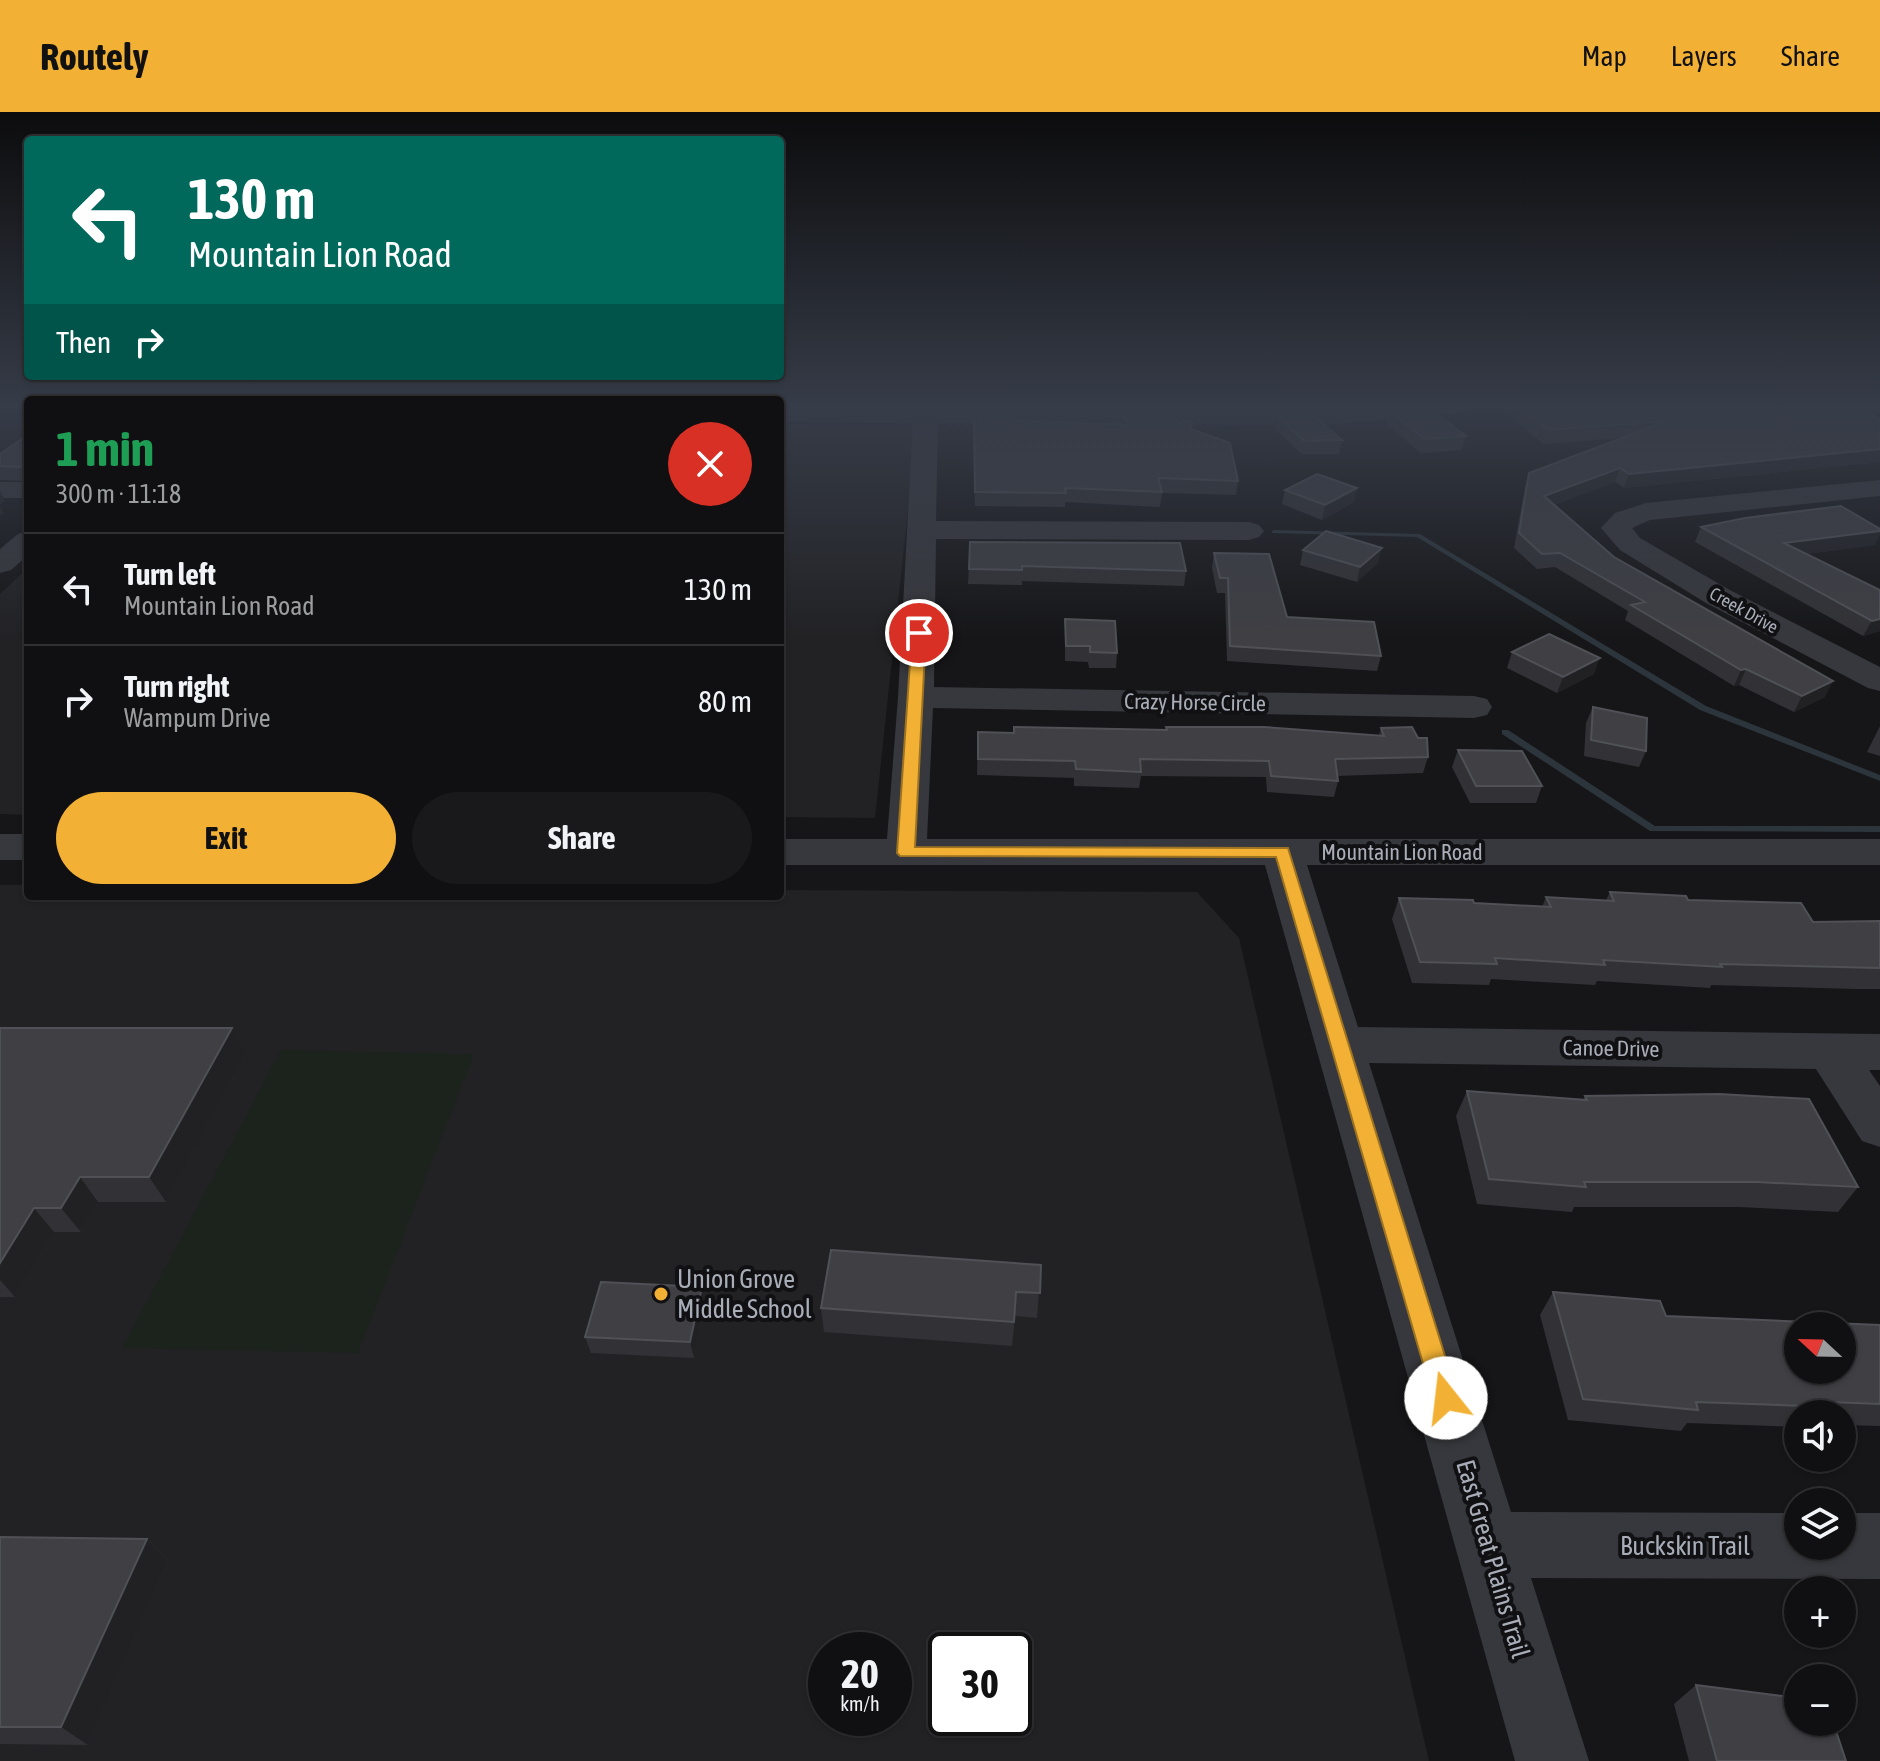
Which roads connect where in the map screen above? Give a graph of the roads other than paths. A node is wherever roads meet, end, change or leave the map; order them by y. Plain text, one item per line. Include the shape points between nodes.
1 (924, 484) edge
2 (1880, 488) edge
3 (0, 490) edge
4 (24, 490) edge
5 (923, 530) junction
6 (1249, 531) dead end
7 (24, 543) edge
8 (0, 564) edge
9 (1880, 681) edge
10 (916, 697) junction
11 (1474, 707) dead end
12 (0, 847) edge
13 (24, 847) edge
14 (1282, 851) junction
15 (784, 852) edge
16 (1880, 852) edge
17 (906, 853) junction
18 (1342, 1045) junction
19 (1830, 1051) junction
20 (1880, 1052) edge
21 (1880, 1127) edge
22 (1489, 1545) junction
23 (1880, 1546) edge
24 (1552, 1761) edge

1 - 5 street
2 - 9 street, Creek Drive via 1646,512 1616,528 1630,544 1717,596
3 - 4 street
5 - 6 street
5 - 10 street
7 - 8 street
10 - 11 street, Crazy Horse Circle
10 - 17 street
12 - 13 street
14 - 16 street, Mountain Lion Road
14 - 17 street, Mountain Lion Road
14 - 18 street, East Great Plains Trail
15 - 17 street, Mountain Lion Road
18 - 19 street, Canoe Drive
18 - 22 street, East Great Plains Trail
19 - 20 street, Canoe Drive
19 - 21 street
22 - 23 street, Buckskin Trail
22 - 24 street, East Great Plains Trail

